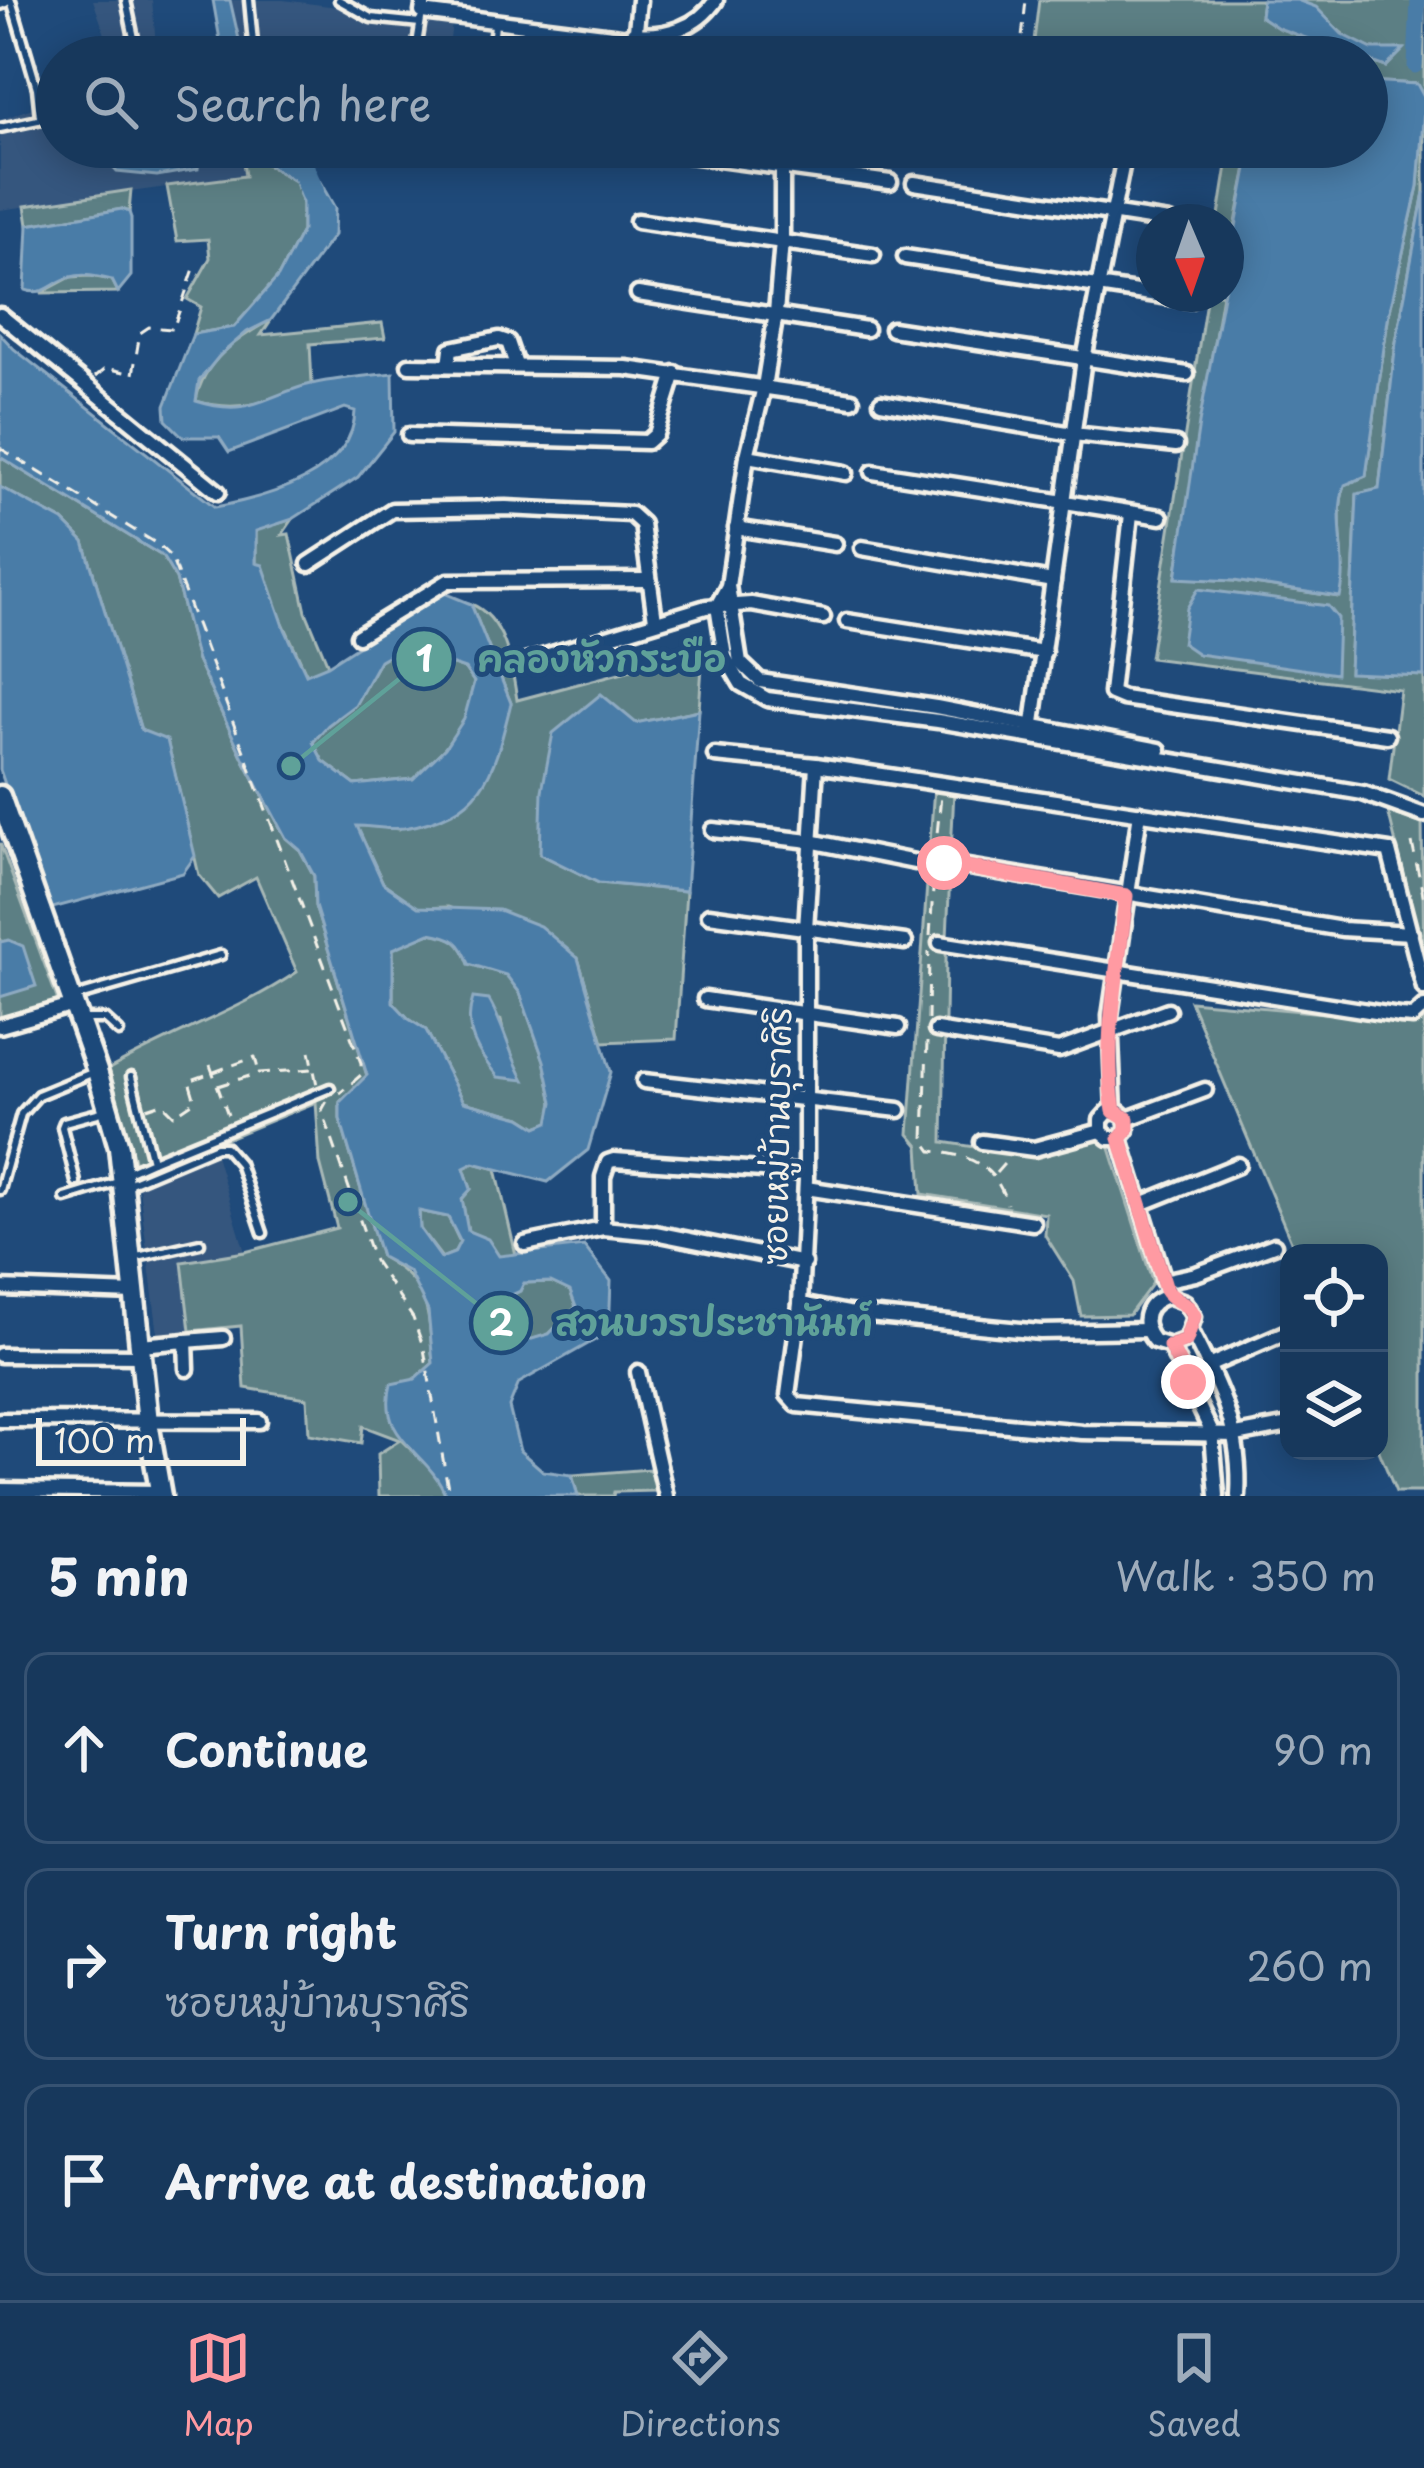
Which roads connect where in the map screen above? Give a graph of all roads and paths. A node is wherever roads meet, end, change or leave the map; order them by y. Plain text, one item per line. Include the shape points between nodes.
1 (127, 0) edge
2 (249, 0) edge
3 (339, 0) edge
4 (639, 0) edge
5 (716, 0) edge
6 (1026, 0) edge
7 (5, 1) edge
8 (357, 4) edge
9 (422, 12) edge
10 (495, 24) junction
11 (558, 31) junction
12 (634, 34) junction
13 (134, 36) edge
14 (252, 36) edge
15 (494, 36) edge
16 (558, 36) edge
17 (597, 36) edge
18 (631, 36) edge
19 (1022, 36) edge
20 (36, 85) edge
21 (36, 119) edge
22 (0, 128) edge
23 (780, 168) edge
24 (794, 168) edge
25 (1122, 168) edge
26 (890, 182) dead end
27 (914, 183) dead end
28 (1114, 212) junction
29 (1136, 216) edge
30 (638, 221) dead end
31 (782, 241) junction
32 (874, 255) dead end
33 (905, 257) dead end
34 (196, 262) dead end
35 (1096, 286) junction
36 (1136, 292) edge
37 (638, 294) dead end
38 (776, 313) junction
39 (0, 315) edge
40 (866, 329) dead end
41 (892, 329) dead end
42 (1084, 359) junction
43 (409, 365) dead end
44 (449, 365) junction
45 (516, 365) junction
46 (675, 373) junction
47 (1187, 374) dead end
48 (85, 387) junction
49 (764, 387) junction
50 (852, 400) dead end
51 (881, 402) dead end
52 (1073, 434) junction
53 (409, 435) dead end
54 (1176, 445) dead end
55 (0, 448) edge
56 (747, 456) junction
57 (873, 472) dead end
58 (846, 473) dead end
59 (218, 492) dead end
60 (1061, 504) junction
61 (1131, 514) junction
62 (1161, 517) dead end
63 (736, 528) junction
64 (835, 544) dead end
65 (862, 548) dead end
66 (309, 564) dead end
67 (648, 580) junction
68 (1053, 581) junction
69 (728, 586) junction
70 (732, 604) junction
71 (717, 606) junction
72 (823, 617) dead end
73 (655, 620) junction
74 (847, 621) dead end
75 (358, 635) dead end
76 (1044, 652) junction
77 (519, 664) dead end
78 (774, 693) junction
79 (1032, 731) junction
80 (1387, 736) dead end
81 (715, 755) dead end
82 (816, 765) junction
83 (0, 796) edge
84 (1424, 810) edge
85 (1140, 813) junction
86 (712, 830) dead end
87 (809, 842) junction
88 (1412, 842) dead end
89 (915, 862) dead end
90 (944, 863) dead end
91 (1126, 896) junction
92 (1424, 899) edge
93 (710, 915) dead end
94 (806, 928) junction
95 (1411, 933) junction
96 (905, 942) dead end
97 (940, 944) dead end
98 (220, 955) dead end
99 (1116, 973) junction
100 (1424, 988) edge
101 (347, 990) dead end
102 (336, 996) junction
103 (705, 999) dead end
104 (75, 1007) junction
105 (1424, 1007) edge
106 (1168, 1010) dead end
107 (805, 1013) junction
108 (0, 1026) edge
109 (898, 1027) dead end
110 (936, 1030) dead end
111 (119, 1032) dead end
112 (1110, 1032) junction
113 (310, 1052) dead end
114 (211, 1068) junction
115 (314, 1069) junction
116 (97, 1071) junction
117 (259, 1073) junction
118 (131, 1077) dead end
119 (644, 1081) dead end
120 (218, 1086) junction
121 (330, 1088) dead end
122 (1205, 1090) dead end
123 (318, 1093) junction
124 (806, 1100) junction
125 (326, 1102) junction
126 (109, 1110) junction
127 (899, 1110) dead end
128 (139, 1111) junction
129 (1114, 1111) junction
130 (1127, 1119) junction
131 (233, 1129) junction
132 (1101, 1131) junction
133 (1120, 1138) junction
134 (982, 1142) dead end
135 (1018, 1148) junction
136 (152, 1161) junction
137 (1238, 1165) dead end
138 (994, 1176) dead end
139 (125, 1179) junction
140 (806, 1180) junction
141 (76, 1181) dead end
142 (0, 1190) edge
143 (65, 1198) dead end
144 (1141, 1204) junction
145 (1033, 1222) dead end
146 (603, 1228) junction
147 (263, 1233) dead end
148 (200, 1243) dead end
149 (525, 1244) dead end
150 (1274, 1245) dead end
151 (130, 1258) junction
152 (804, 1263) junction
153 (1162, 1281) junction
154 (0, 1288) edge
155 (134, 1293) junction
156 (1169, 1296) junction
157 (800, 1304) junction
158 (1147, 1330) junction
159 (1192, 1333) junction
160 (1280, 1334) edge
161 (223, 1338) dead end
162 (186, 1340) junction
163 (1170, 1346) junction
164 (140, 1350) junction
165 (0, 1355) edge
166 (1208, 1366) junction
167 (187, 1369) dead end
168 (638, 1372) dead end
169 (0, 1420) edge
170 (259, 1420) dead end
171 (148, 1422) junction
172 (1280, 1427) edge
173 (1212, 1433) junction
174 (1236, 1436) junction
175 (0, 1490) edge
176 (161, 1494) edge
177 (442, 1496) edge
178 (666, 1496) edge
179 (1217, 1496) edge
180 (1238, 1496) edge

1 - 13 lane
2 - 14 lane
3 - 8 lane
4 - 12 street
5 - 12 street via 688,26
6 - 19 path
7 - 20 lane
8 - 9 lane via 371,17
9 - 10 street
10 - 11 street
10 - 15 lane
11 - 16 lane
11 - 17 street
12 - 18 street
21 - 22 lane
23 - 31 street
24 - 26 street
25 - 28 street
27 - 28 street
28 - 29 street
28 - 35 street
30 - 31 street
31 - 32 street
31 - 38 street
33 - 35 street
34 - 48 path via 173,329 140,333 134,374 106,368
35 - 36 street
35 - 42 street
37 - 38 street
38 - 40 street
38 - 49 street
39 - 48 street
41 - 42 street
42 - 47 street
42 - 52 street
43 - 44 street
44 - 45 street
44 - 45 street via 451,349 499,340 508,342
45 - 46 street
46 - 49 street
46 - 53 street via 647,442
48 - 59 street
49 - 50 street
49 - 56 street
51 - 52 street
52 - 54 street
52 - 60 street
55 - 102 path via 171,557
56 - 58 street
56 - 63 street
57 - 60 street
60 - 61 street
60 - 68 street
61 - 62 street
61 - 80 street via 1111,693
63 - 64 street
63 - 69 street
65 - 68 street
66 - 67 street via 392,510 599,510 637,516
67 - 73 street
67 - 75 street via 448,581
68 - 76 street
69 - 70 street
69 - 71 street
70 - 71 street
70 - 72 street
70 - 78 street via 740,662
71 - 73 street
71 - 78 street via 731,670 741,684
73 - 77 street
74 - 76 street
76 - 79 street
78 - 79 street
79 - 84 street
81 - 82 street
82 - 85 street
82 - 87 street, ซอยหมู่บ้านบุราศิริ
83 - 104 street
85 - 91 street
85 - 95 street via 1389,850
86 - 87 street
87 - 89 street
87 - 94 street, ซอยหมู่บ้านบุราศิริ
88 - 92 path
90 - 91 street
91 - 95 street
91 - 99 street
93 - 94 street
94 - 96 street
94 - 107 street, ซอยหมู่บ้านบุราศิริ
95 - 100 street
97 - 99 street
98 - 104 lane
99 - 105 street via 1400,1016
99 - 112 street
101 - 102 path
102 - 125 path via 361,1075
103 - 107 street
104 - 108 street
104 - 111 lane
104 - 116 street
106 - 112 street
107 - 109 street
107 - 124 street, ซอยหมู่บ้านบุราศิริ
110 - 112 street via 1059,1050
112 - 129 street
113 - 115 path
114 - 117 path via 255,1057
114 - 120 path
114 - 128 path via 189,1082 195,1101 174,1115 162,1103
115 - 117 path
115 - 123 path
116 - 126 street
116 - 142 lane via 38,1095 21,1114
117 - 120 path
118 - 128 lane
119 - 124 street
120 - 131 path
121 - 123 lane
122 - 130 street
123 - 125 path
123 - 131 lane
124 - 127 street
124 - 140 street, ซอยหมู่บ้านบุราศิริ
125 - 177 path via 374,1261 424,1348 448,1488
126 - 139 street
126 - 141 lane via 64,1122
128 - 136 lane
129 - 130 street
129 - 132 street
130 - 133 street
131 - 136 lane
132 - 133 street
132 - 135 street
133 - 144 street
134 - 135 street
135 - 138 path
136 - 139 lane
137 - 144 street
139 - 143 lane
139 - 147 lane via 225,1147
139 - 151 street
140 - 145 street
140 - 146 street via 614,1160 603,1177
140 - 152 street, ซอยหมู่บ้านบุราศิริ
144 - 153 street
146 - 149 street
146 - 152 street
148 - 151 lane
150 - 153 street
151 - 155 street
152 - 157 street, ซอยหมู่บ้านบุราศิริ
153 - 156 street
154 - 155 street
155 - 164 street
156 - 158 street via 1148,1309
156 - 159 street via 1191,1309
157 - 158 street, ซอยหมู่บ้านบุราศิริ via 1040,1332
157 - 173 street via 788,1395 797,1405 1082,1432
158 - 163 street
159 - 163 street
159 - 166 street
160 - 166 street
161 - 162 street
162 - 164 street
162 - 167 street
163 - 173 street
164 - 165 street
164 - 171 street
166 - 174 street
168 - 178 street
169 - 171 street
170 - 171 street
171 - 176 street
172 - 174 street
173 - 174 street
173 - 179 street
174 - 180 street
175 - 176 street

